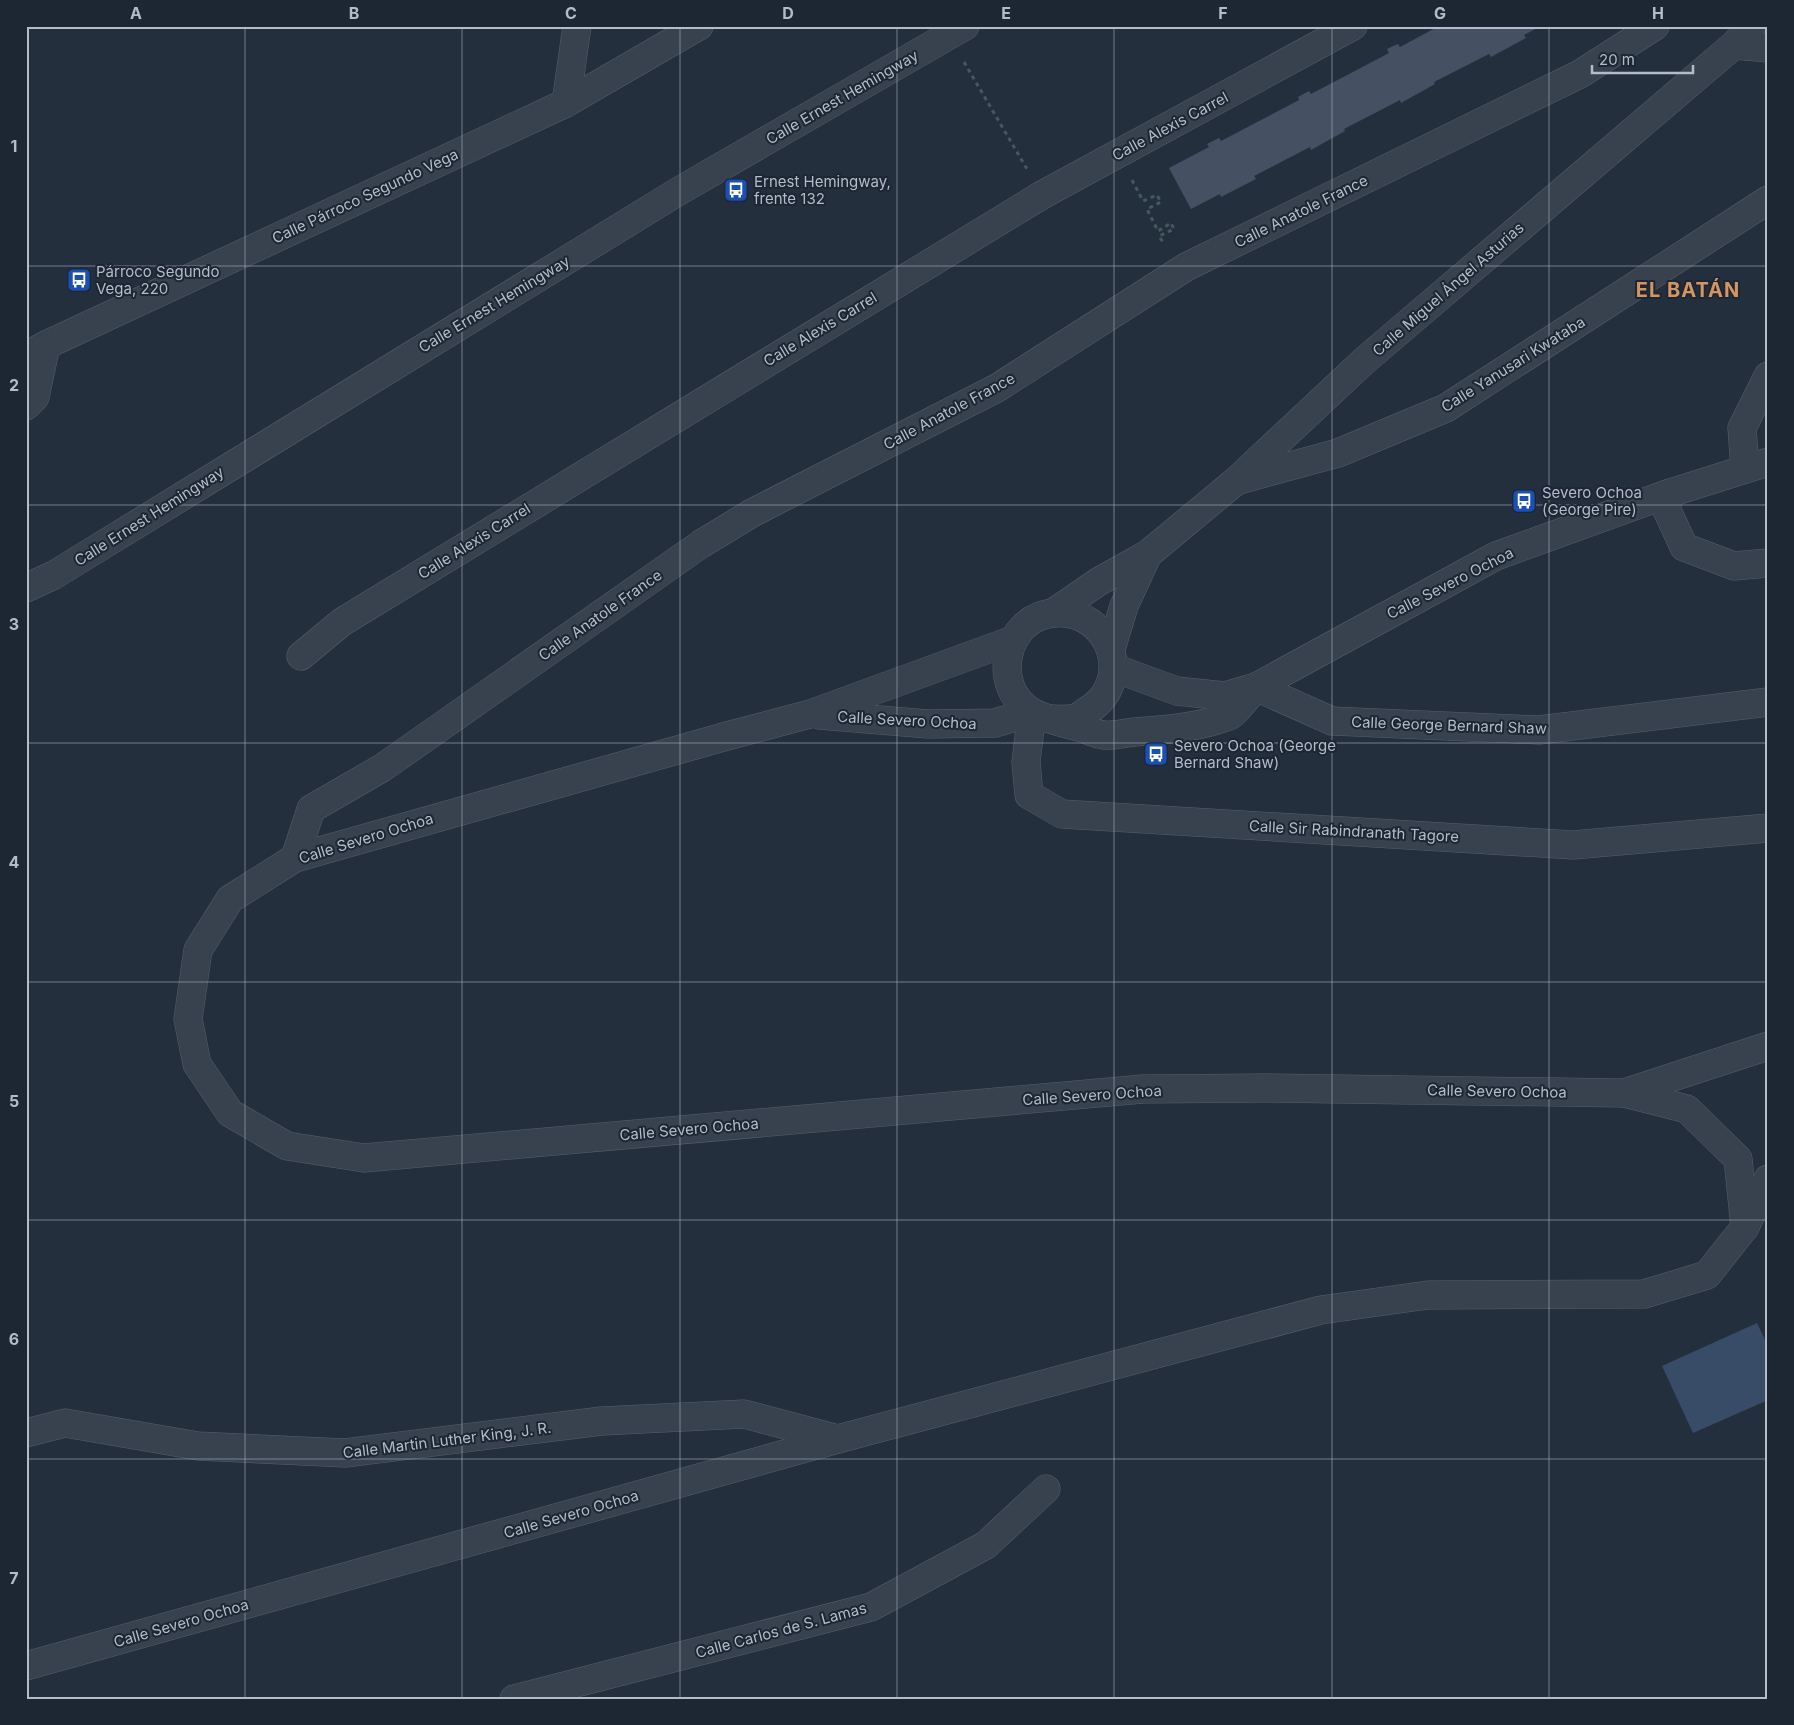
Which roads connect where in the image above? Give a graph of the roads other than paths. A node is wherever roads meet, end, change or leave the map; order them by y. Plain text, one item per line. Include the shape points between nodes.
1 (577, 26) edge
2 (699, 26) edge
3 (1353, 26) edge
4 (1655, 26) edge
5 (957, 31) edge
6 (1743, 36) edge
7 (1768, 48) edge
8 (566, 103) junction
9 (1768, 200) edge
10 (36, 351) edge
11 (1768, 376) edge
12 (26, 406) edge
13 (1756, 465) edge
14 (1236, 481) junction
15 (1670, 493) junction
16 (1148, 554) junction
17 (1768, 563) edge
18 (26, 588) edge
19 (1053, 613) junction
20 (1013, 640) junction
21 (301, 656) dead end
22 (1113, 659) junction
23 (1256, 687) junction
24 (1768, 702) edge
25 (810, 714) junction
26 (1042, 716) junction
27 (1768, 828) edge
28 (295, 858) junction
29 (1768, 1046) edge
30 (1624, 1093) junction
31 (1768, 1179) edge
32 (1745, 1227) junction
33 (26, 1432) edge
34 (838, 1440) junction
35 (1046, 1489) dead end
36 (26, 1666) edge
37 (514, 1699) edge

1 - 8 street
2 - 8 street, Calle Párroco Segundo Vega
3 - 21 street, Calle Alexis Carrel via 1042,195 342,622
4 - 28 street, Calle Anatole France via 1580,74 1186,268 997,388 752,513 701,544 382,768 311,809
5 - 18 street, Calle Ernest Hemingway via 679,191 54,575
6 - 7 street
6 - 14 street, Calle Miguel Ángel Asturias via 1364,361
8 - 10 street, Calle Párroco Segundo Vega
9 - 14 street, Calle Yanusari Kwataba via 1446,408 1338,453
10 - 12 street via 35,397
11 - 13 street via 1742,428
13 - 15 street, Calle Severo Ochoa
14 - 16 street, Calle Miguel Ángel Asturias
15 - 17 street via 1666,508 1684,547 1734,566
15 - 23 street, Calle Severo Ochoa via 1496,556
16 - 19 street, Calle Miguel Ángel Asturias via 1098,582
16 - 22 street, Calle Miguel Ángel Asturias via 1124,606
19 - 20 street via 1037,618
19 - 22 street via 1072,614 1089,621 1102,633
20 - 25 street, Calle Severo Ochoa
20 - 26 street via 1007,659 1008,679 1017,698
22 - 23 street via 1178,691 1225,696
22 - 26 street via 1109,690 1095,707 1076,718
23 - 24 street, Calle George Bernard Shaw via 1332,721 1539,730
23 - 26 street via 1231,715 1196,726 1104,735
25 - 26 street, Calle Severo Ochoa via 928,724 995,723
25 - 28 street, Calle Severo Ochoa
26 - 27 street, Calle Sir Rabindranath Tagore via 1026,762 1029,795 1062,814 1573,844
28 - 30 street, Calle Severo Ochoa via 230,899 198,950 188,1019 197,1064 230,1113 287,1146 364,1158 1143,1089
29 - 30 street
30 - 32 street, Calle Severo Ochoa via 1688,1109 1738,1159
31 - 32 street
32 - 34 street, Calle Severo Ochoa via 1707,1275 1644,1294 1428,1295 1320,1310
33 - 34 street, Calle Martin Luther King, J. R. via 65,1423 198,1446 345,1454 602,1421 744,1414
34 - 36 street, Calle Severo Ochoa
35 - 37 street, Calle Carlos de S. Lamas via 986,1545 871,1607

